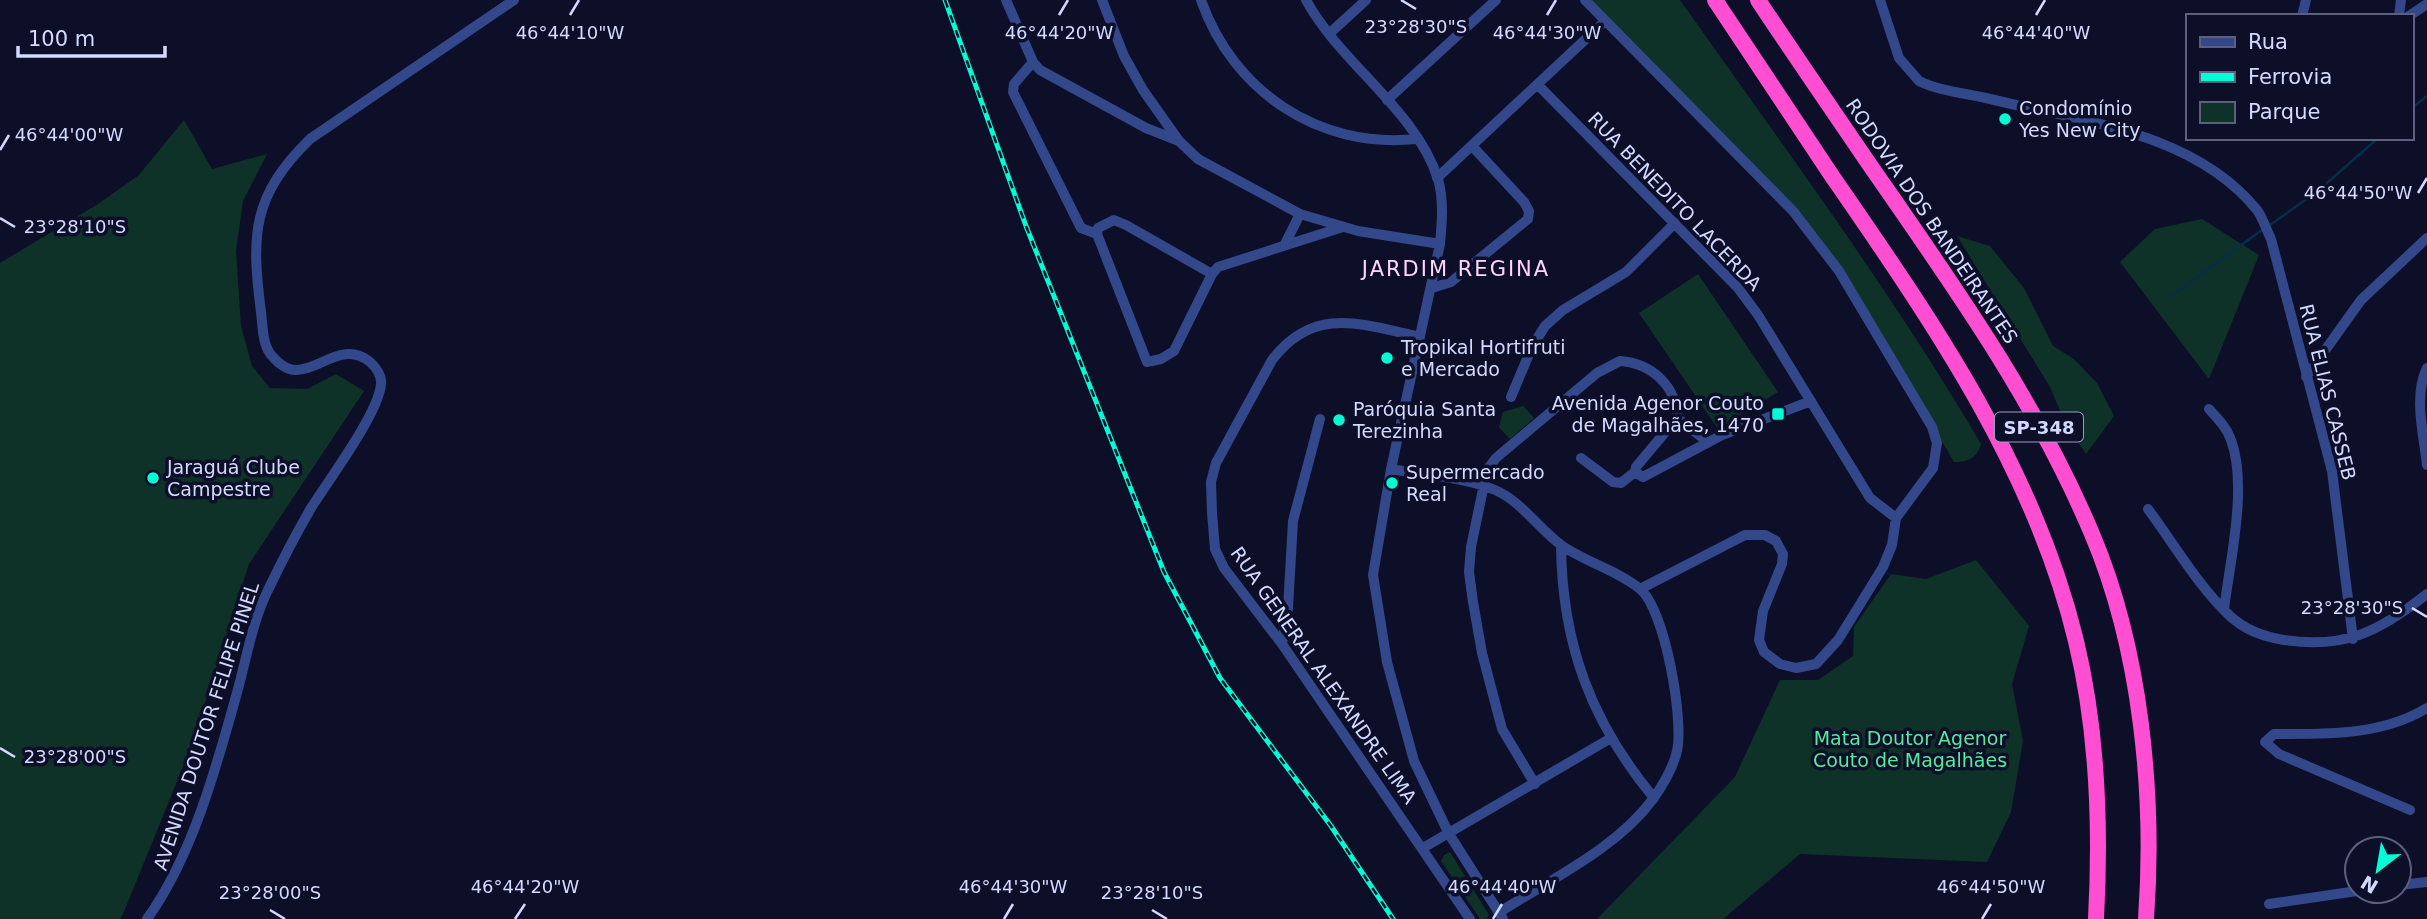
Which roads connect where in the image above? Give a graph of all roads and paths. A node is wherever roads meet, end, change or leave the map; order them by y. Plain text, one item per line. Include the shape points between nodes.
1 (514, 0) edge
2 (1006, 0) edge
3 (1102, 0) edge
4 (1201, 0) edge
5 (1306, 0) edge
6 (1366, 0) edge
7 (1496, 0) edge
8 (1585, 0) edge
9 (1715, 0) edge
10 (1758, 0) edge
11 (1880, 0) edge
12 (2427, 4) edge
13 (2412, 14) edge
14 (1604, 22) junction
15 (1329, 34) junction
16 (1033, 62) junction
17 (1539, 86) junction
18 (1387, 100) junction
19 (1416, 139) junction
20 (1179, 141) junction
21 (1474, 147) junction
22 (1437, 178) junction
23 (1300, 214) junction
24 (1675, 223) junction
25 (1343, 227) junction
26 (1097, 233) junction
27 (2427, 238) edge
28 (1285, 244) junction
29 (1440, 244) junction
30 (1212, 274) junction
31 (1432, 288) junction
32 (1420, 337) junction
33 (2427, 368) edge
34 (2306, 377) junction
35 (1511, 397) dead end
36 (1811, 401) junction
37 (2209, 409) dead end
38 (1677, 418) junction
39 (1320, 419) dead end
40 (1708, 442) junction
41 (1581, 458) dead end
42 (2427, 465) edge
43 (1391, 469) junction
44 (1635, 472) junction
45 (1483, 486) junction
46 (2148, 509) dead end
47 (1896, 518) junction
48 (1561, 545) junction
49 (1640, 589) junction
50 (2427, 594) edge
51 (2224, 609) junction
52 (2353, 639) junction
53 (1282, 644) junction
54 (2427, 708) edge
55 (1611, 738) junction
56 (1535, 785) junction
57 (1654, 797) junction
58 (2410, 810) dead end
59 (1448, 834) junction
60 (1423, 848) junction
61 (2343, 893) edge
62 (2269, 904) dead end
63 (1502, 915) edge
64 (147, 919) edge
65 (1470, 919) edge
66 (2096, 919) edge
67 (2146, 919) edge

1 - 64 street, AVENIDA DOUTOR FELIPE PINEL via 310,139 270,185 260,213 256,269 266,347 282,366 296,370 349,354 365,358 376,366 382,382 371,412 309,512 268,590 229,723 180,864 170,888
2 - 16 street
3 - 20 street via 1124,56 1156,112
4 - 19 street via 1223,50 1246,78 1280,107 1342,134
5 - 15 street
6 - 15 street
7 - 18 street
8 - 14 street
9 - 66 highway, SP-348 via 1911,289 1984,410 2024,490 2055,569 2076,642 2094,742 2099,822
10 - 67 highway, RODOVIA DOS BANDEIRANTES / SP-348 via 1976,319 2045,438 2093,535 2126,640 2143,733 2149,826
11 - 34 street, RUA ELIAS CASSEB via 1902,64 1919,81 2124,132 2201,162 2234,187 2258,212 2270,236
12 - 13 street
14 - 17 street
14 - 47 street via 1770,187 1818,243 1931,427 1937,443 1933,468
15 - 18 street
16 - 20 street via 1061,83
16 - 26 street via 1014,84 1013,92 1081,228
17 - 21 street
17 - 24 street, RUA BENEDITO LACERDA
18 - 19 street
19 - 22 street
20 - 23 street via 1198,159
21 - 22 street
21 - 31 street via 1524,202 1528,219 1451,282
22 - 29 street
23 - 25 street
23 - 28 street
24 - 35 street via 1626,272 1545,326
24 - 36 street, RUA BENEDITO LACERDA via 1738,288
25 - 28 street
25 - 29 street
26 - 30 street via 1102,223 1114,220
26 - 30 street via 1147,362 1174,351
27 - 34 street via 2361,300
28 - 30 street via 1235,260
29 - 31 street
31 - 32 street
32 - 43 street
32 - 53 street, RUA GENERAL ALEXANDRE LIMA via 1357,323 1325,324 1296,334 1272,360 1216,463 1211,482 1215,549 1224,568
33 - 42 street via 2421,388
34 - 52 street, RUA ELIAS CASSEB via 2332,471
36 - 40 street
36 - 47 street, RUA BENEDITO LACERDA via 1870,498
37 - 51 street via 2231,437 2237,473
38 - 40 street
38 - 44 street
38 - 45 street via 1676,401 1658,375 1631,362 1612,363 1496,458
39 - 53 street via 1293,521
40 - 44 street via 1647,477
41 - 44 street via 1613,482 1621,483
43 - 45 street
43 - 59 street via 1373,575 1378,614 1413,761
45 - 48 street via 1513,501
45 - 56 street via 1469,572 1480,641 1502,729
46 - 51 street
47 - 49 street via 1883,567 1828,653 1805,668 1771,659 1759,640 1762,611 1782,564 1781,547 1772,538 1745,535
48 - 49 street
48 - 55 street via 1562,579 1585,688
49 - 57 street via 1658,622 1678,715 1677,751
50 - 52 street via 2390,622
51 - 52 street via 2242,625 2276,639 2308,643
53 - 60 street, RUA GENERAL ALEXANDRE LIMA
54 - 58 street via 2370,729 2274,734 2265,740 2266,746 2279,754
55 - 56 street
55 - 57 street
56 - 59 street
57 - 63 street via 1613,839
59 - 60 street
59 - 63 street
60 - 65 street, RUA GENERAL ALEXANDRE LIMA
61 - 62 street

